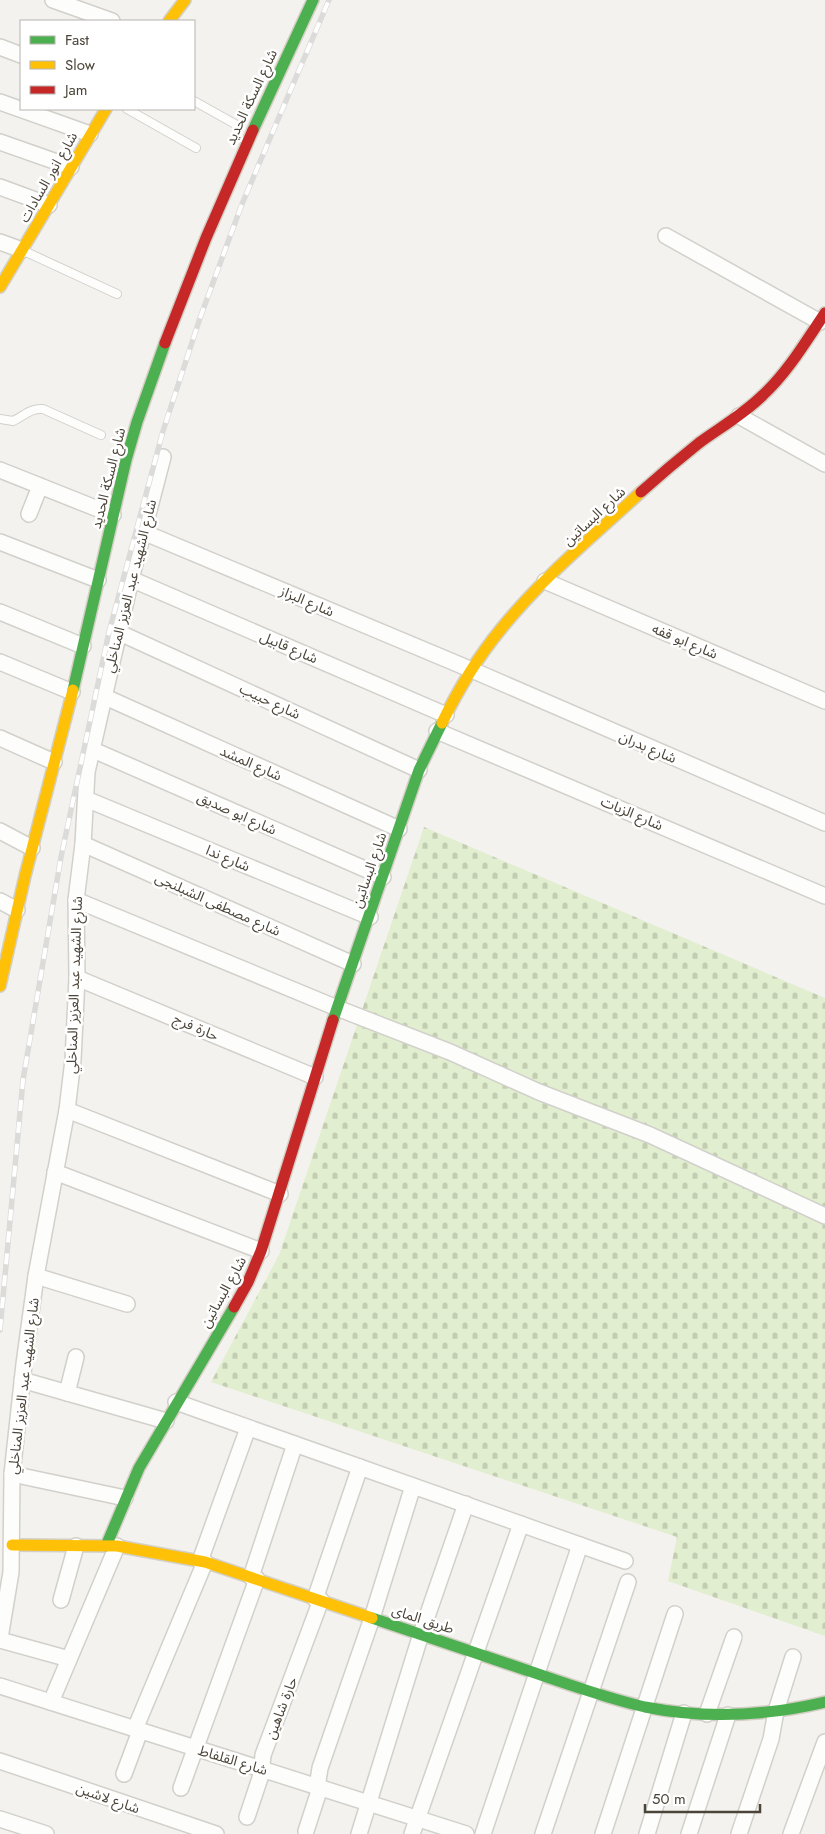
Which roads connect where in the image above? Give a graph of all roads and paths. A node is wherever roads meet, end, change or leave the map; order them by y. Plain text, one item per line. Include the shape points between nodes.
1 (53, 0) edge
2 (186, 0) edge
3 (313, 0) edge
4 (109, 20) edge
5 (170, 20) edge
6 (0, 47) edge
7 (20, 55) edge
8 (0, 102) edge
9 (195, 102) edge
10 (20, 109) edge
11 (22, 110) edge
12 (105, 110) edge
13 (129, 110) edge
14 (235, 124) dead end
15 (90, 134) junction
16 (0, 142) edge
17 (196, 148) dead end
18 (71, 167) junction
19 (0, 187) edge
20 (49, 205) junction
21 (666, 236) dead end
22 (0, 242) edge
23 (22, 250) junction
24 (0, 287) edge
25 (117, 294) dead end
26 (822, 318) edge
27 (739, 416) junction
28 (0, 419) edge
29 (101, 435) dead end
30 (163, 457) dead end
31 (825, 464) edge
32 (0, 470) edge
33 (40, 486) junction
34 (29, 514) dead end
35 (114, 515) junction
36 (142, 532) junction
37 (0, 542) edge
38 (131, 579) junction
39 (98, 580) junction
40 (545, 581) junction
41 (0, 612) edge
42 (120, 633) junction
43 (83, 646) junction
44 (0, 662) edge
45 (472, 670) junction
46 (72, 692) junction
47 (103, 696) junction
48 (825, 701) edge
49 (446, 715) junction
50 (437, 732) junction
51 (0, 738) edge
52 (91, 748) junction
53 (54, 762) junction
54 (419, 770) junction
55 (86, 799) junction
56 (825, 823) edge
57 (399, 828) junction
58 (0, 831) edge
59 (83, 844) junction
60 (32, 848) junction
61 (383, 877) junction
62 (825, 896) edge
63 (76, 900) junction
64 (0, 901) edge
65 (17, 910) junction
66 (370, 917) junction
67 (353, 964) junction
68 (77, 978) junction
69 (0, 981) edge
70 (337, 1008) junction
71 (315, 1077) junction
72 (67, 1110) junction
73 (55, 1172) junction
74 (280, 1194) junction
75 (825, 1216) edge
76 (261, 1251) junction
77 (36, 1276) junction
78 (127, 1304) dead end
79 (76, 1357) dead end
80 (22, 1380) junction
81 (67, 1393) junction
82 (176, 1402) junction
83 (166, 1421) junction
84 (248, 1428) junction
85 (295, 1444) junction
86 (360, 1467) junction
87 (12, 1474) junction
88 (413, 1486) junction
89 (125, 1498) junction
90 (466, 1504) junction
91 (521, 1524) junction
92 (12, 1545) junction
93 (580, 1545) junction
94 (76, 1546) junction
95 (112, 1546) junction
96 (625, 1561) dead end
97 (202, 1562) junction
98 (254, 1578) junction
99 (628, 1582) dead end
100 (61, 1600) dead end
101 (318, 1600) junction
102 (676, 1614) dead end
103 (372, 1618) junction
104 (421, 1634) junction
105 (734, 1637) dead end
106 (0, 1639) edge
107 (476, 1653) junction
108 (794, 1657) dead end
109 (69, 1659) junction
110 (538, 1673) junction
111 (0, 1686) edge
112 (590, 1691) junction
113 (51, 1702) junction
114 (825, 1702) edge
115 (645, 1707) junction
116 (776, 1711) junction
117 (684, 1713) junction
118 (707, 1714) junction
119 (728, 1715) junction
120 (137, 1730) junction
121 (825, 1742) edge
122 (195, 1748) junction
123 (0, 1762) edge
124 (261, 1768) junction
125 (124, 1774) dead end
126 (318, 1787) junction
127 (181, 1788) dead end
128 (369, 1802) junction
129 (247, 1817) dead end
130 (0, 1818) edge
131 (418, 1818) junction
132 (306, 1831) dead end
133 (46, 1834) edge
134 (216, 1834) edge
135 (359, 1834) edge
136 (412, 1834) edge
137 (466, 1834) edge
138 (483, 1834) edge
139 (543, 1834) edge
140 (603, 1834) edge
141 (647, 1834) edge
142 (690, 1834) edge
143 (739, 1834) edge
144 (791, 1834) edge

1 - 4 street
2 - 5 street
3 - 35 street, شارع السكة الحديد via 257,118 181,298 139,416
6 - 7 street
8 - 10 street
9 - 14 lane
11 - 15 street
12 - 15 street, شارع انور السادات
13 - 17 lane
15 - 18 street, شارع انور السادات
16 - 18 street
18 - 20 street, شارع انور السادات
19 - 20 street
20 - 23 street, شارع انور السادات
21 - 26 street
22 - 23 street
23 - 24 street, شارع انور السادات
23 - 25 lane
26 - 27 street, شارع البساتين via 776,382
27 - 31 street
27 - 40 street, شارع البساتين via 663,472
28 - 29 lane via 13,421 36,408
30 - 36 street, شارع الشهيد عبد العزيز المناخلي
32 - 33 street
33 - 34 street
33 - 35 street
35 - 39 street, شارع السكة الحديد
36 - 38 street, شارع الشهيد عبد العزيز المناخلي
36 - 45 street, شارع البزاز
37 - 39 street
38 - 42 street, شارع الشهيد عبد العزيز المناخلي
38 - 49 street, شارع قابيل
39 - 43 street, شارع السكة الحديد
40 - 45 street, شارع البساتين via 501,629
40 - 48 street, شارع ابو قفه
41 - 43 street
42 - 47 street, شارع الشهيد عبد العزيز المناخلي
42 - 54 street, شارع حبيب
43 - 46 street, شارع السكة الحديد
44 - 46 street
45 - 49 street, شارع البساتين
45 - 56 street, شارع بدران
46 - 53 street, شارع السكة الحديد
47 - 52 street, شارع الشهيد عبد العزيز المناخلي
47 - 57 street, شارع المشد
49 - 50 street, شارع البساتين
50 - 54 street, شارع البساتين
50 - 62 street, شارع الزيات
51 - 53 street
52 - 55 street, شارع الشهيد عبد العزيز المناخلي
52 - 61 street, شارع ابو صديق
53 - 60 street, شارع السكة الحديد
54 - 57 street, شارع البساتين
55 - 59 street, شارع الشهيد عبد العزيز المناخلي
55 - 66 street, شارع ندا
57 - 61 street, شارع البساتين
58 - 60 street
59 - 63 street, شارع الشهيد عبد العزيز المناخلي
59 - 67 street, شارع مصطفى الشبلنجى
60 - 65 street, شارع السكة الحديد
61 - 66 street, شارع البساتين
63 - 68 street, شارع الشهيد عبد العزيز المناخلي
63 - 70 street
64 - 65 street
65 - 69 street, شارع السكة الحديد
66 - 67 street, شارع البساتين
67 - 70 street, شارع البساتين
68 - 71 street, حارة فرج
68 - 72 street, شارع الشهيد عبد العزيز المناخلي via 74,1060
70 - 71 street, شارع البساتين
70 - 75 street via 650,1135
71 - 74 street, شارع البساتين
72 - 73 street, شارع الشهيد عبد العزيز المناخلي
72 - 74 street
73 - 76 street
73 - 77 street, شارع الشهيد عبد العزيز المناخلي
74 - 76 street, شارع البساتين
76 - 82 street, شارع البساتين via 248,1282
77 - 78 street
77 - 80 street, شارع الشهيد عبد العزيز المناخلي
79 - 81 street
80 - 81 street
80 - 87 street, شارع الشهيد عبد العزيز المناخلي
81 - 83 street
82 - 83 street, شارع البساتين
82 - 84 street
83 - 89 street, شارع البساتين
84 - 85 street
84 - 97 street
85 - 86 street
85 - 98 street
86 - 88 street
86 - 101 street, حارة شاهين
87 - 89 street
87 - 92 street, شارع الشهيد عبد العزيز المناخلي
88 - 90 street
88 - 103 street
89 - 95 street, شارع البساتين
90 - 91 street
90 - 104 street
91 - 93 street
91 - 107 street
92 - 94 street, طريق الماى
92 - 106 street, شارع الشهيد عبد العزيز المناخلي
93 - 96 street
93 - 110 street
94 - 95 street, طريق الماى
94 - 100 street
95 - 97 street, طريق الماى
95 - 109 street
97 - 98 street, طريق الماى
97 - 120 street
98 - 101 street, طريق الماى
98 - 122 street
99 - 112 street
101 - 103 street, طريق الماى
101 - 124 street, حارة شاهين
102 - 115 street
103 - 104 street, طريق الماى
103 - 126 street via 320,1768
104 - 107 street, طريق الماى
104 - 128 street
105 - 118 street
106 - 109 street
107 - 110 street, طريق الماى
107 - 131 street
108 - 116 street
109 - 113 street
110 - 112 street, طريق الماى
110 - 138 street
111 - 113 street, شارع القلفاط
112 - 115 street, طريق الماى
112 - 139 street
113 - 120 street, شارع القلفاط
114 - 116 street, طريق الماى
115 - 117 street, طريق الماى
115 - 140 street
116 - 119 street, طريق الماى
116 - 143 street via 771,1739
117 - 118 street, طريق الماى
117 - 141 street
118 - 119 street, طريق الماى
119 - 142 street
120 - 122 street, شارع القلفاط
120 - 125 street
121 - 144 street
122 - 124 street, شارع القلفاط
122 - 127 street
123 - 134 street, شارع لاشين
124 - 126 street, شارع القلفاط
124 - 129 street, حارة شاهين
126 - 128 street, شارع القلفاط
126 - 132 street
128 - 131 street, شارع القلفاط
128 - 135 street
130 - 133 street
131 - 136 street
131 - 137 street, شارع القلفاط

